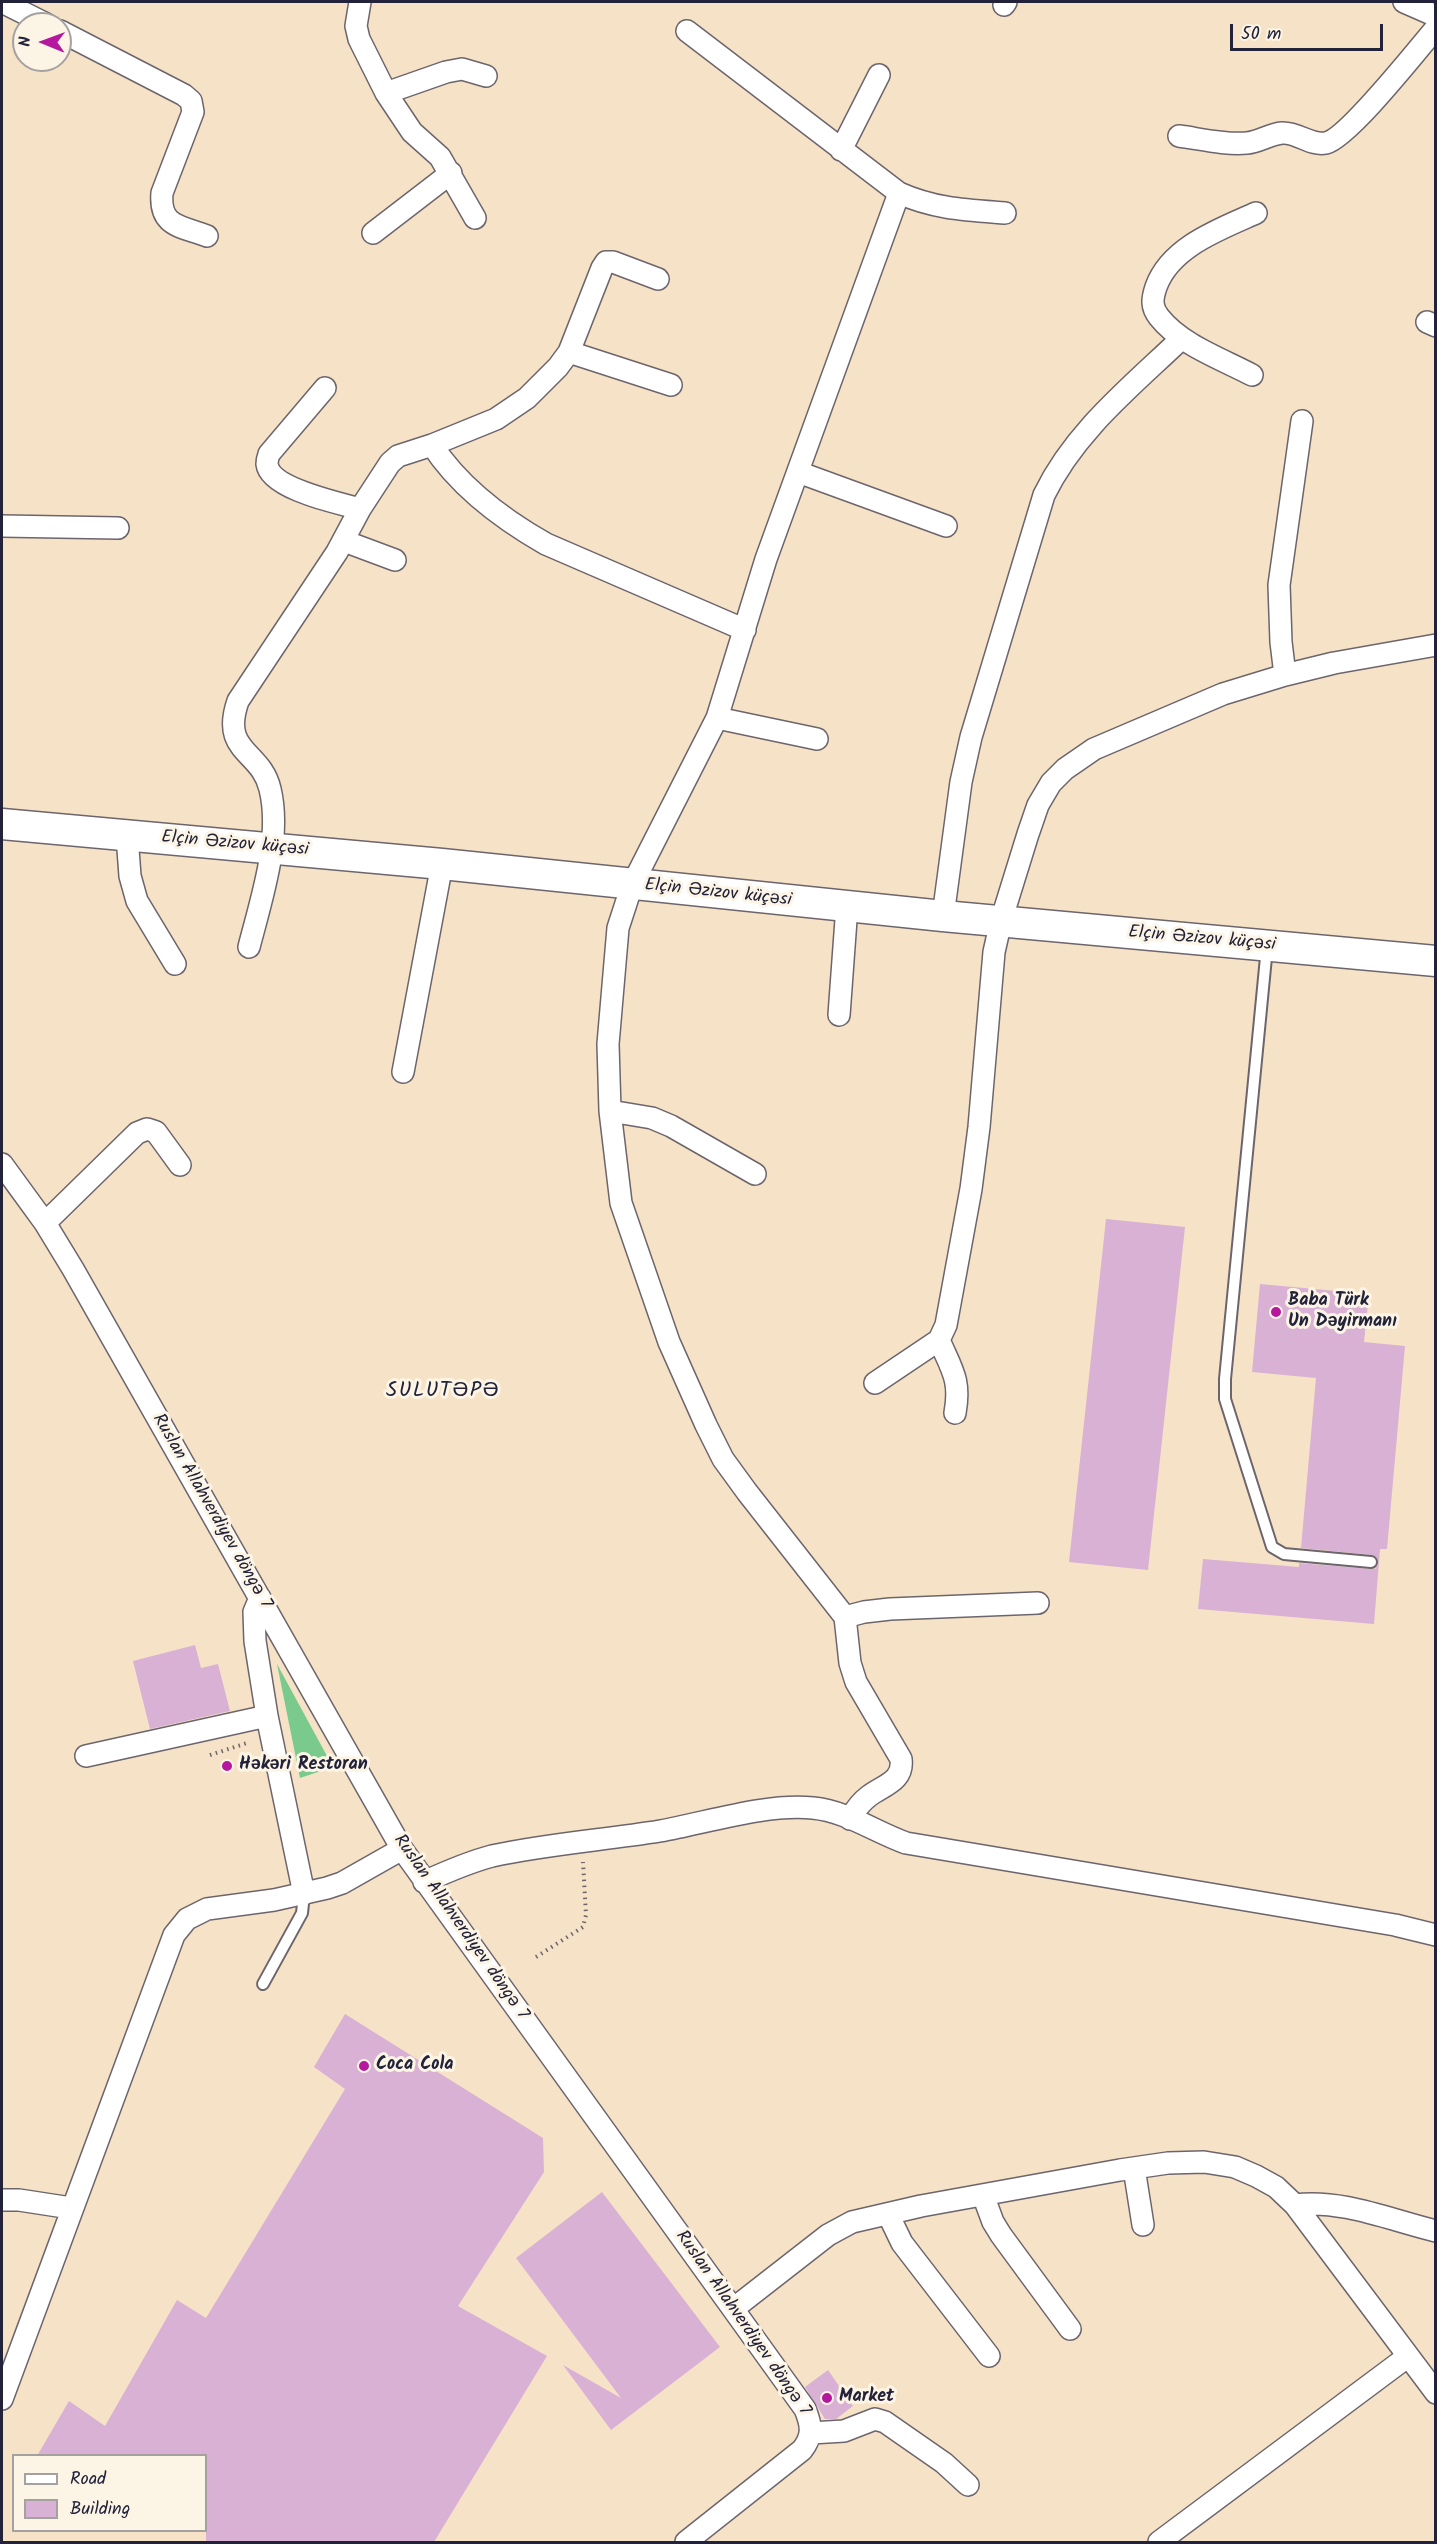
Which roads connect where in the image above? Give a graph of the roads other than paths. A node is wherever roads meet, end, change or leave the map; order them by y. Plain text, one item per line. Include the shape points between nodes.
1 (2, 2) edge
2 (360, 2) edge
3 (1404, 2) edge
4 (22, 12) edge
5 (1436, 16) edge
6 (1436, 28) edge
7 (687, 31) dead end
8 (72, 37) edge
9 (879, 75) dead end
10 (486, 76) dead end
11 (386, 93) junction
12 (1179, 136) dead end
13 (841, 150) junction
14 (451, 173) junction
15 (899, 193) junction
16 (1005, 213) dead end
17 (1256, 213) dead end
18 (475, 219) dead end
19 (373, 232) dead end
20 (207, 236) dead end
21 (658, 279) dead end
22 (1182, 338) junction
23 (569, 352) junction
24 (1252, 375) dead end
25 (671, 385) dead end
26 (325, 388) dead end
27 (1302, 421) dead end
28 (432, 446) junction
29 (798, 472) junction
30 (360, 509) junction
31 (2, 526) edge
32 (946, 526) dead end
33 (118, 528) dead end
34 (344, 541) junction
35 (395, 560) dead end
36 (745, 630) junction
37 (1436, 645) edge
38 (1285, 675) junction
39 (717, 718) junction
40 (817, 739) dead end
41 (2, 824) edge
42 (127, 836) junction
43 (272, 849) junction
44 (442, 864) junction
45 (632, 885) junction
46 (847, 906) junction
47 (943, 916) junction
48 (1001, 921) junction
49 (1267, 945) junction
50 (249, 947) dead end
51 (1436, 961) edge
52 (175, 964) dead end
53 (839, 1015) dead end
54 (403, 1072) dead end
55 (610, 1111) junction
56 (180, 1165) dead end
57 (2, 1166) edge
58 (755, 1174) dead end
59 (45, 1223) junction
60 (939, 1340) junction
61 (875, 1383) dead end
62 (955, 1413) dead end
63 (1371, 1562) dead end
64 (260, 1598) junction
65 (1038, 1603) dead end
66 (845, 1617) junction
67 (269, 1726) junction
68 (86, 1756) dead end
69 (850, 1819) junction
70 (402, 1849) junction
71 (424, 1882) junction
72 (304, 1894) junction
73 (1436, 1935) edge
74 (263, 1984) dead end
75 (1134, 2168) junction
76 (983, 2195) junction
77 (2, 2200) edge
78 (1295, 2205) junction
79 (71, 2208) junction
80 (888, 2214) junction
81 (1143, 2224) dead end
82 (1436, 2231) edge
83 (733, 2309) junction
84 (1070, 2329) dead end
85 (989, 2356) dead end
86 (1407, 2357) junction
87 (1436, 2393) edge
88 (2, 2399) edge
89 (811, 2433) junction
90 (968, 2485) dead end
91 (686, 2542) edge
92 (1159, 2542) edge

1 - 4 street
2 - 11 street via 356,26 359,39
3 - 5 street
6 - 12 street via 1336,139 1313,143 1283,133 1259,141 1234,143
7 - 13 street
8 - 20 street via 191,101 193,112 161,205 164,217 171,223
9 - 13 street
10 - 11 street via 462,69
11 - 14 street via 412,132 440,157
13 - 15 street
14 - 18 street
14 - 19 street
15 - 16 street via 942,208
15 - 29 street
17 - 22 street via 1191,246 1162,275 1152,305
21 - 23 street via 606,262
22 - 24 street
22 - 47 street via 1081,436 1044,495 971,737
23 - 25 street
23 - 28 street via 512,409
26 - 30 street via 269,454 267,465 272,475 297,490
27 - 38 street via 1279,585
28 - 30 street via 399,456 390,463
28 - 36 street via 458,477 517,527 546,544
29 - 32 street
29 - 36 street
30 - 34 street
31 - 33 street
34 - 35 street
34 - 43 street via 238,701 233,715 235,736 270,788
36 - 39 street
37 - 38 street
38 - 48 street via 1223,694 1104,744 1065,769 1038,805
39 - 40 street
39 - 45 street
41 - 42 street, Elçin Əzizov küçəsi
42 - 43 street, Elçin Əzizov küçəsi
42 - 52 street via 130,876 137,901
43 - 44 street, Elçin Əzizov küçəsi
43 - 50 street
44 - 45 street, Elçin Əzizov küçəsi
44 - 54 street
45 - 46 street, Elçin Əzizov küçəsi
45 - 55 street via 618,928 608,1044
46 - 47 street, Elçin Əzizov küçəsi
46 - 53 street
47 - 48 street, Elçin Əzizov küçəsi
48 - 49 street, Elçin Əzizov küçəsi
48 - 60 street via 994,952 971,1189 946,1325
49 - 51 street, Elçin Əzizov küçəsi
49 - 63 lane via 1225,1399 1272,1547 1284,1554
55 - 58 street via 652,1118 671,1126
55 - 66 street via 621,1203 669,1342 706,1425 723,1459
56 - 59 street via 156,1132 147,1129 137,1133
57 - 59 street, Ruslan Allahverdiyev döngə 7
59 - 64 street, Ruslan Allahverdiyev döngə 7
60 - 61 street
60 - 62 street via 958,1384
64 - 67 street via 253,1626
64 - 70 street, Ruslan Allahverdiyev döngə 7
65 - 66 street via 890,1609
66 - 69 street via 856,1682 903,1768 896,1779 868,1797
67 - 68 street
67 - 72 street
69 - 71 street via 834,1812 794,1807 492,1856
69 - 73 street via 906,1843
70 - 71 street, Ruslan Allahverdiyev döngə 7
70 - 72 street via 342,1883
71 - 83 street, Ruslan Allahverdiyev döngə 7
72 - 74 lane via 302,1913
72 - 79 street via 207,1909 188,1919 174,1935
75 - 76 street
75 - 78 street via 1204,2162 1235,2168 1276,2187
75 - 81 street
76 - 80 street
76 - 84 street via 1001,2235
77 - 79 street via 20,2199
78 - 82 street via 1332,2204
78 - 86 street
79 - 88 street
80 - 83 street via 852,2222 828,2235
80 - 85 street via 902,2243
83 - 89 street, Ruslan Allahverdiyev döngə 7 via 805,2409
86 - 87 street
86 - 92 street
89 - 90 street via 844,2432 875,2419 885,2422 944,2463
89 - 91 street, Ruslan Allahverdiyev döngə 7 via 802,2451

